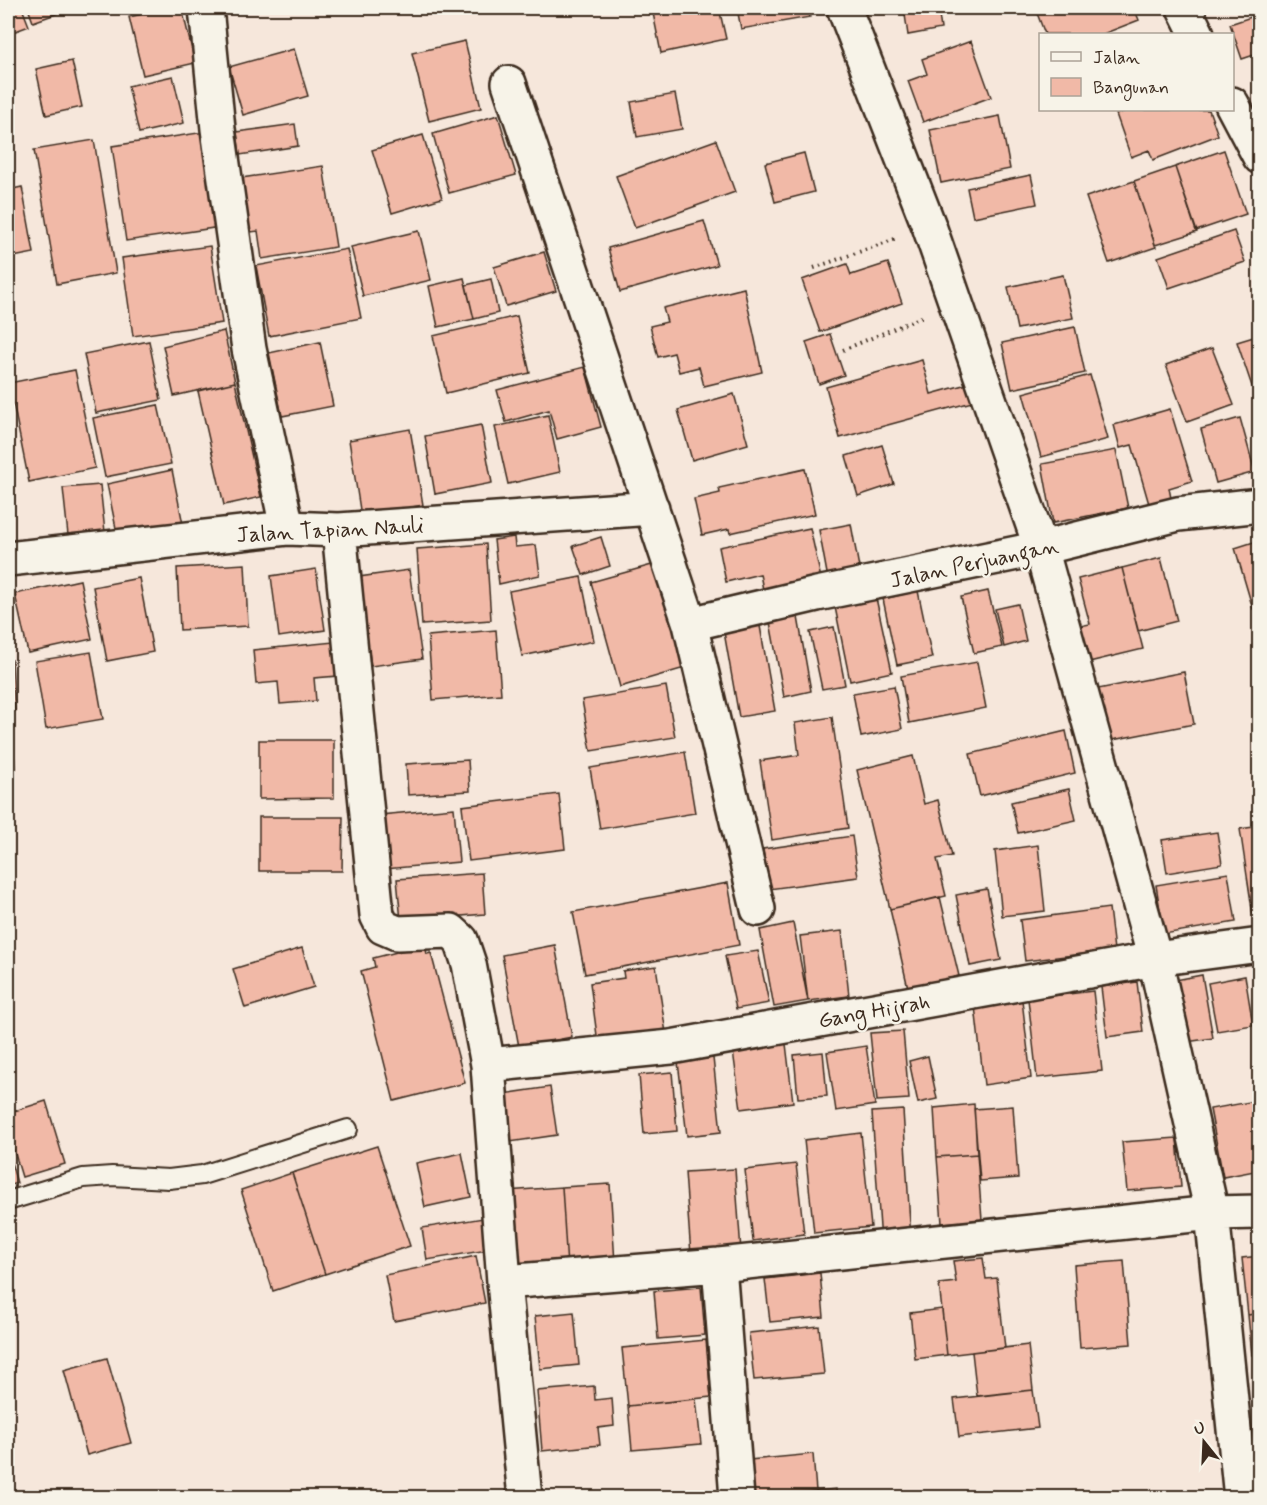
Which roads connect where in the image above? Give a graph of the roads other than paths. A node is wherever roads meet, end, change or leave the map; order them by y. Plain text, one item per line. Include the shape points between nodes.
1 (206, 8) edge
2 (844, 8) edge
3 (1184, 8) edge
4 (1196, 33) edge
5 (509, 84) dead end
6 (1234, 106) edge
7 (1260, 157) edge
8 (1260, 505) edge
9 (652, 508) junction
10 (287, 528) junction
11 (339, 530) junction
12 (1041, 548) junction
13 (8, 559) edge
14 (690, 624) junction
15 (758, 909) dead end
16 (1260, 945) edge
17 (1155, 959) junction
18 (488, 1065) junction
19 (348, 1129) dead end
20 (8, 1201) edge
21 (1260, 1212) edge
22 (1212, 1213) junction
23 (719, 1265) junction
24 (504, 1282) junction
25 (525, 1497) edge
26 (737, 1497) edge
27 (1241, 1497) edge

1 - 10 street via 218,129 249,349
2 - 12 street via 929,226
3 - 4 street
5 - 9 street
6 - 7 street
8 - 12 street, Jalan Perjuangan via 1178,514
9 - 11 street, Jalan Tapian Nauli
9 - 14 street
10 - 11 street, Jalan Tapian Nauli
10 - 13 street, Jalan Tapian Nauli
11 - 18 street via 377,915 383,927 397,933 451,931 461,940
12 - 14 street, Jalan Perjuangan
12 - 17 street
14 - 15 street
16 - 17 street, Gang Hijrah
17 - 18 street, Gang Hijrah via 671,1047
17 - 22 street
18 - 24 street
19 - 20 lane via 202,1175 169,1179 83,1178
21 - 22 street
22 - 23 street
22 - 27 street
23 - 24 street
23 - 26 street
24 - 25 street

